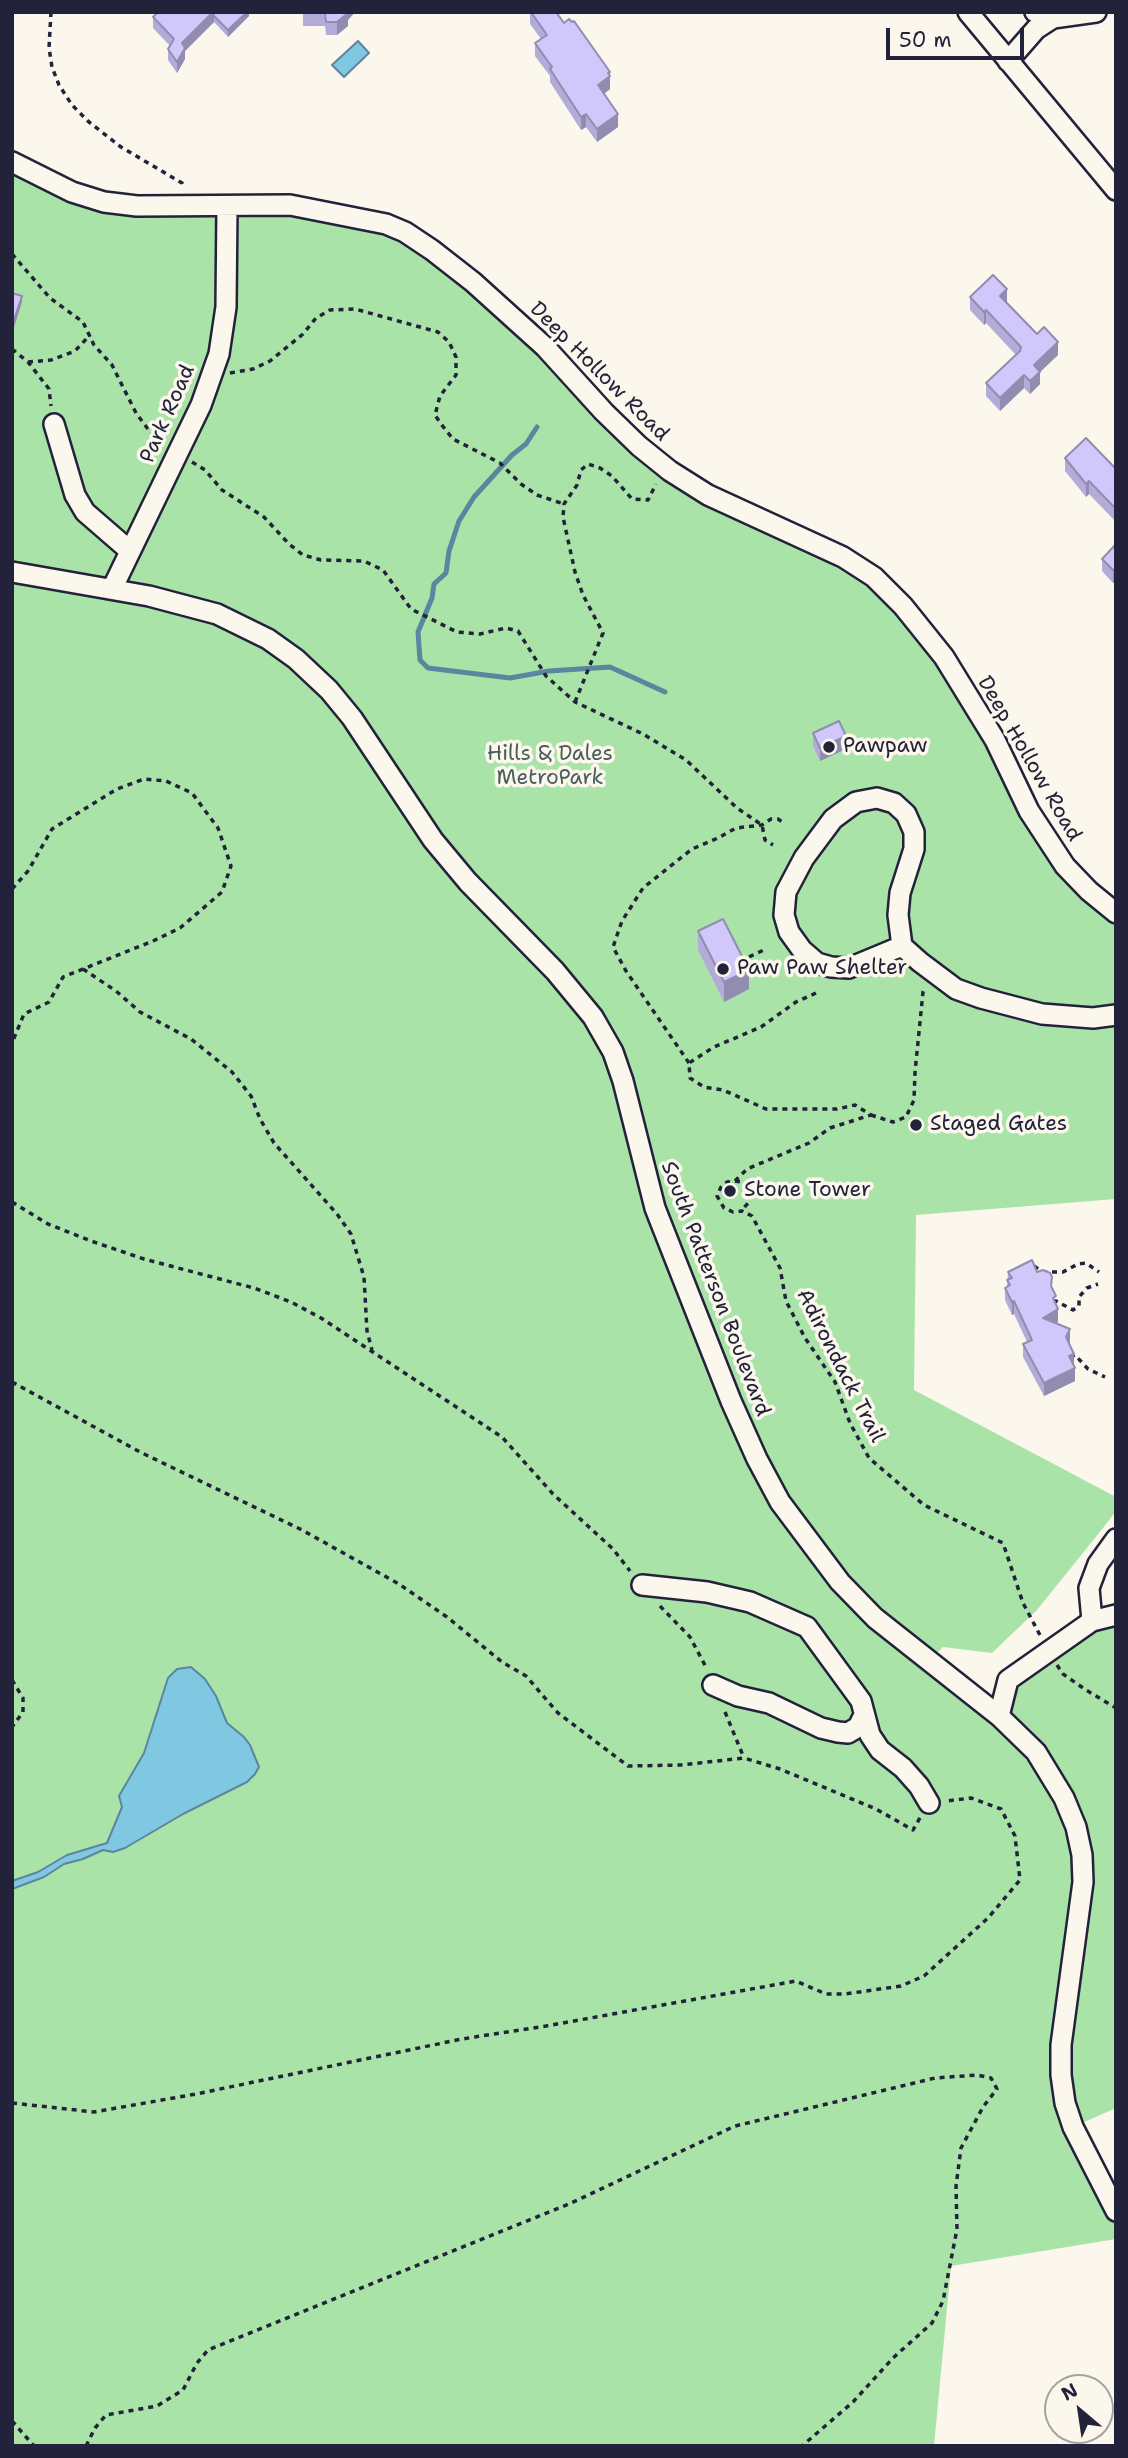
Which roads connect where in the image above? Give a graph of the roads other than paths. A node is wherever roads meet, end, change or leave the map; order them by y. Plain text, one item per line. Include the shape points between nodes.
1 (968, 12) edge
2 (1096, 12) edge
3 (1044, 15) edge
4 (1008, 61) junction
5 (12, 162) edge
6 (1116, 190) edge
7 (227, 206) junction
8 (54, 424) road end
9 (130, 551) junction
10 (12, 572) edge
11 (112, 589) junction
12 (1116, 913) edge
13 (902, 946) junction
14 (1116, 1015) edge
15 (1116, 1539) edge
16 (642, 1585) road end
17 (1116, 1615) edge
18 (1092, 1621) junction
19 (713, 1685) road end
20 (864, 1715) junction
21 (999, 1716) junction
22 (929, 1803) road end
23 (1116, 2211) edge

1 - 4 street
2 - 3 street
3 - 4 street
4 - 6 street
5 - 7 street, Deep Hollow Road via 72,192 104,202
7 - 9 street, Park Road via 226,307 219,354 201,405
7 - 12 street, Deep Hollow Road via 290,205 405,232 504,310 662,464 708,495 843,557 874,577 937,648 979,711 1049,844 1081,883
8 - 9 street via 75,495 85,512
9 - 11 street, Park Road
10 - 11 street, South Patterson Boulevard
11 - 21 street, South Patterson Boulevard via 217,614 268,639 296,659 352,718 433,840 593,1017 623,1081 655,1208 731,1401 780,1502 822,1561 875,1618
13 - 13 street via 849,968 831,967 817,963 789,932 784,915 786,892 833,819 856,802 877,798 894,803 906,814 914,832 914,849 900,892
13 - 14 street via 956,989 981,999 1042,1014
15 - 18 street via 1098,1564 1089,1588
16 - 20 street via 707,1591 750,1602 807,1627 861,1701
17 - 18 street
18 - 21 street via 1007,1680
19 - 20 street via 838,1732 858,1727
20 - 22 street via 880,1750 903,1768
21 - 23 street, South Patterson Boulevard via 1045,1765 1076,1827 1083,1882 1061,2075 1073,2127

